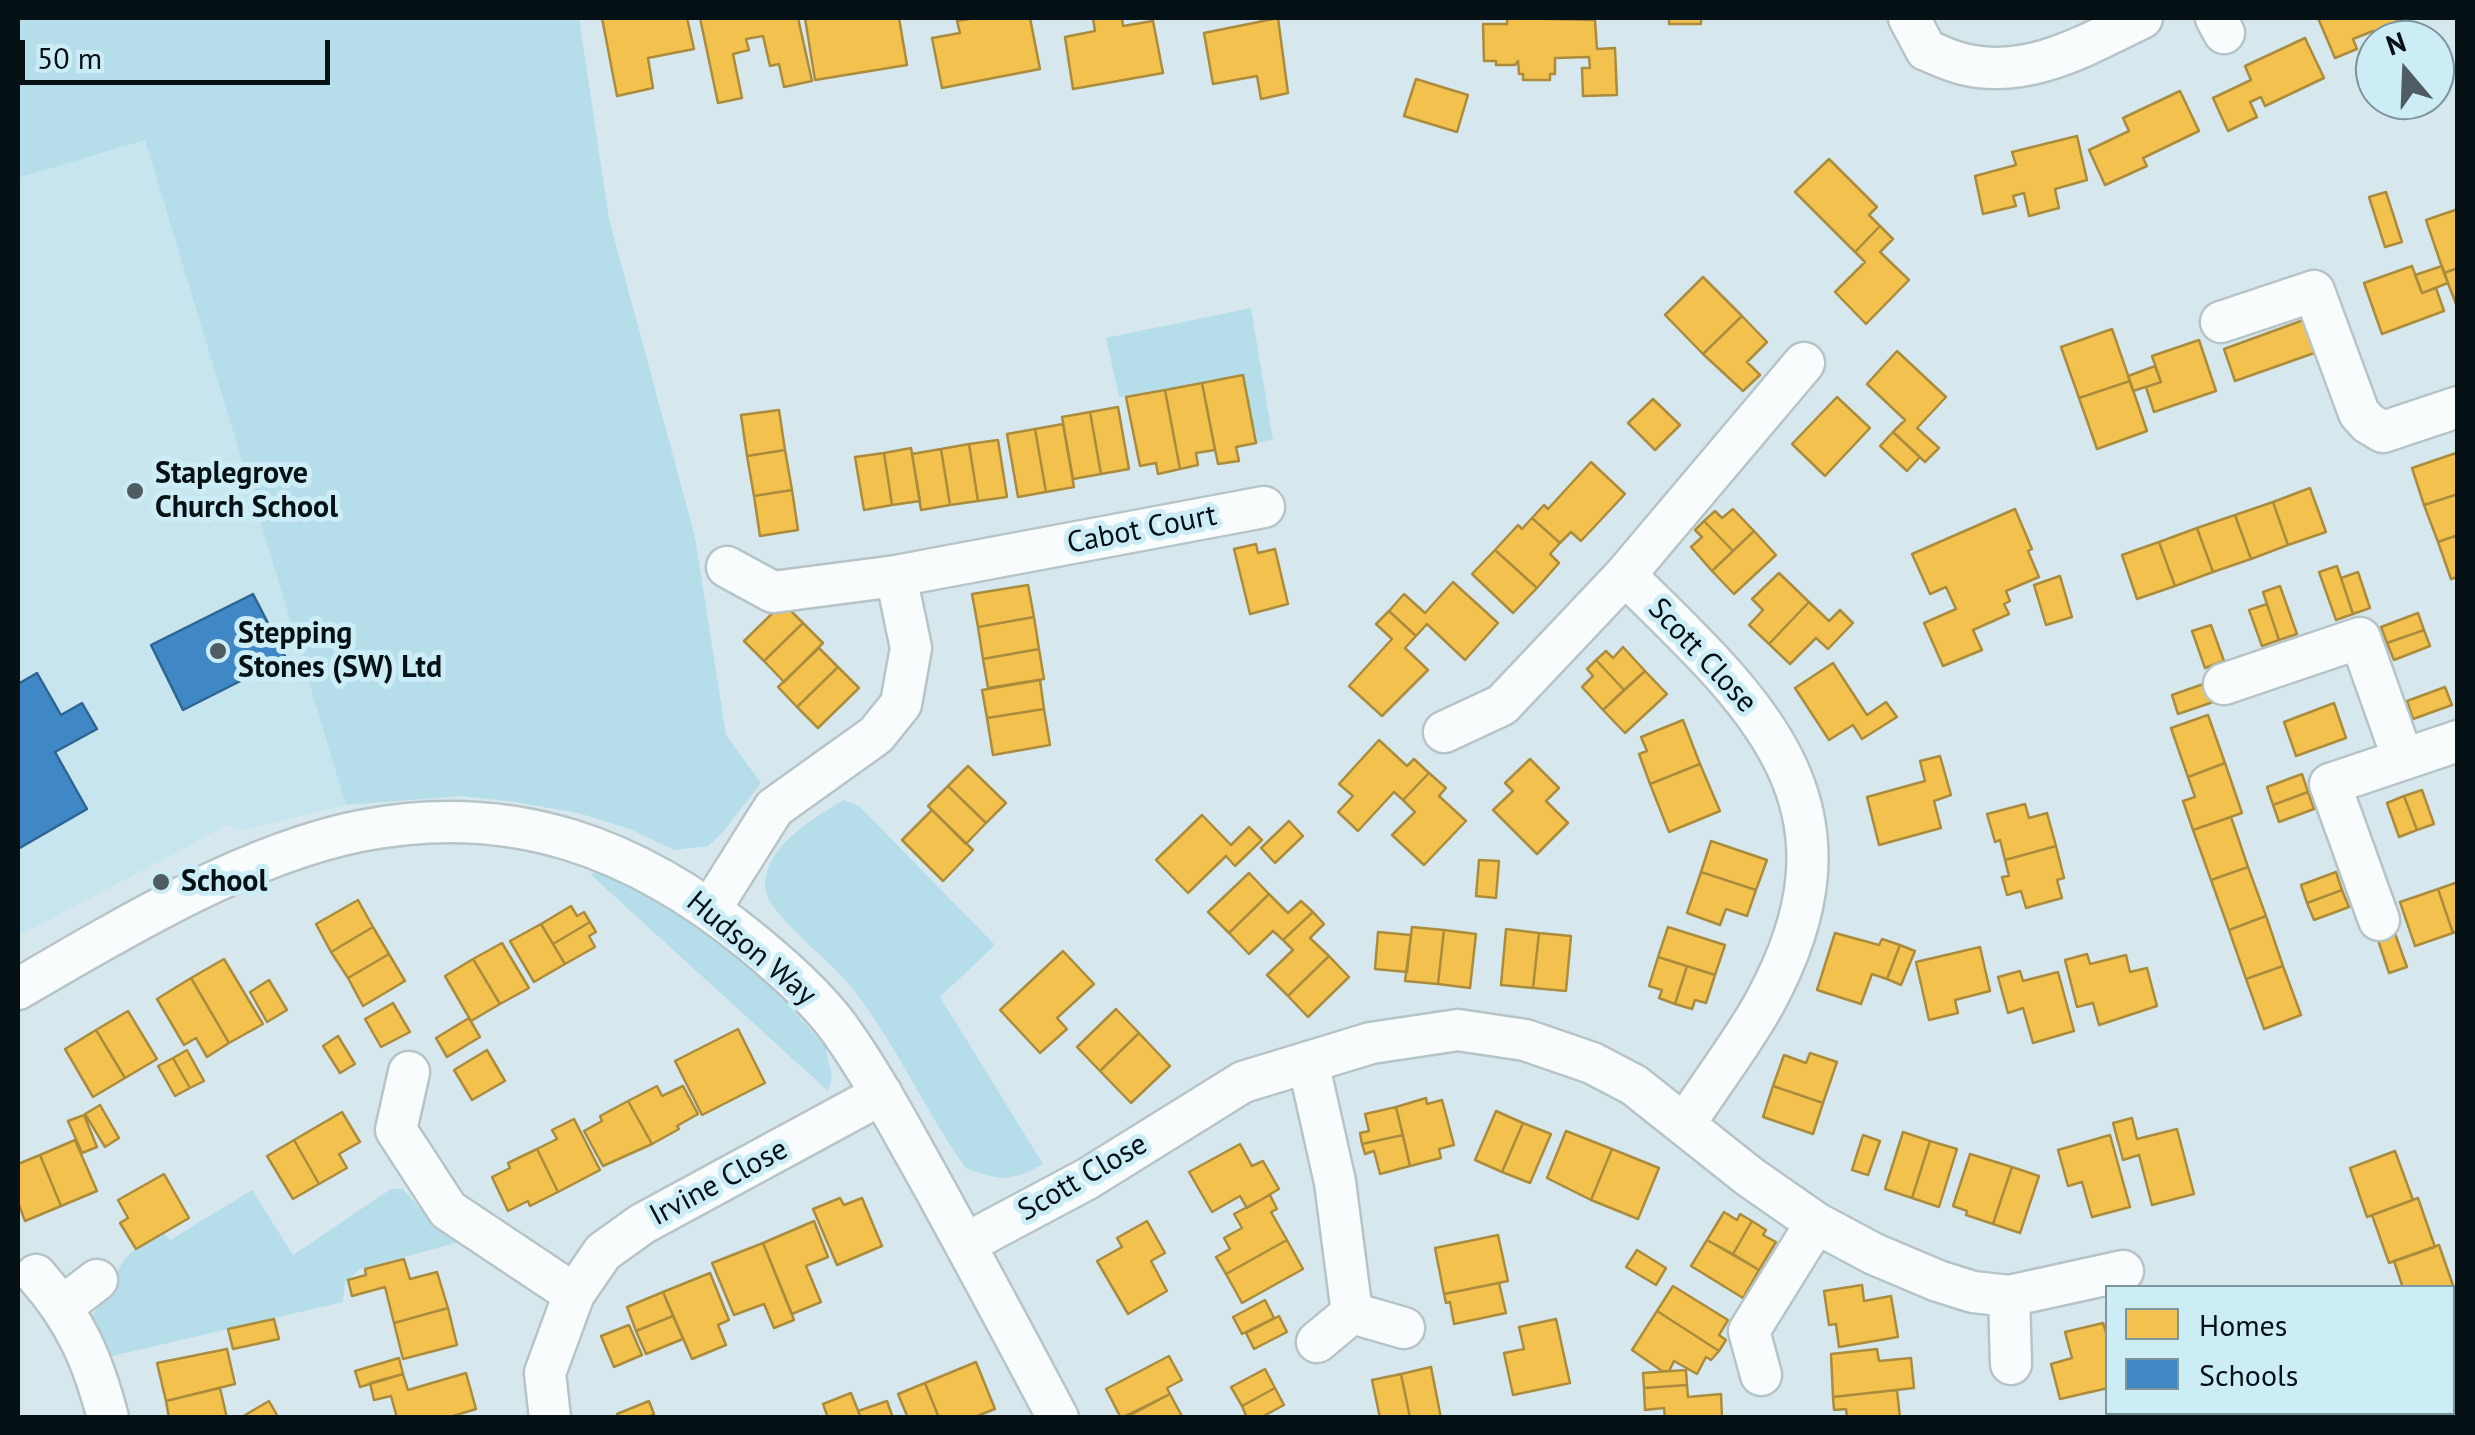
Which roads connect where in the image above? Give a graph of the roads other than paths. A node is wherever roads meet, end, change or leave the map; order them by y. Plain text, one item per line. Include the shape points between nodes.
1 (1909, 18) edge
2 (2142, 18) edge
3 (2221, 322) dead end
4 (1804, 363) dead end
5 (2458, 407) edge
6 (1264, 507) dead end
7 (727, 566) dead end
8 (1625, 575) junction
9 (896, 576) junction
10 (2224, 684) dead end
11 (1444, 732) dead end
12 (2458, 740) edge
13 (2402, 759) junction
14 (711, 908) junction
15 (2379, 920) dead end
16 (18, 989) edge
17 (1308, 1062) junction
18 (408, 1072) dead end
19 (882, 1094) junction
20 (1685, 1124) junction
21 (1816, 1223) junction
22 (965, 1244) junction
23 (2122, 1271) dead end
24 (36, 1275) dead end
25 (97, 1280) dead end
26 (574, 1294) junction
27 (2009, 1296) junction
28 (63, 1306) junction
29 (1352, 1313) junction
30 (1404, 1328) dead end
31 (1317, 1342) dead end
32 (2011, 1364) dead end
33 (1761, 1375) dead end
34 (108, 1418) edge
35 (550, 1418) edge
36 (1058, 1418) edge

1 - 2 street via 1926,50 1964,65 2006,68 2051,62
3 - 5 street via 2314,291 2368,424 2383,432
4 - 8 street, Scott Close
6 - 9 street, Cabot Court
7 - 9 street, Cabot Court via 773,592
8 - 11 street, Scott Close via 1502,704
8 - 20 street, Scott Close via 1720,668 1761,719 1793,779 1808,828 1792,942 1764,1002
9 - 14 street via 911,648 901,704 876,735 774,808
10 - 13 street via 2360,638
12 - 13 street
13 - 15 street via 2330,784
14 - 16 street, Hudson Way via 650,872 561,836 478,821 414,824 360,831 266,861
14 - 19 street, Hudson Way via 786,970 836,1025
17 - 20 street, Scott Close via 1371,1043 1458,1030 1524,1040 1592,1063
17 - 22 street, Scott Close via 1243,1082
17 - 29 street via 1336,1182
18 - 26 street via 396,1130 448,1210
19 - 22 street, Hudson Way
19 - 26 street, Irvine Close via 642,1224 604,1252
20 - 21 street, Scott Close
21 - 27 street, Scott Close via 1938,1281
21 - 33 street via 1749,1330
22 - 36 street, Hudson Way
23 - 27 street, Scott Close
24 - 28 street
25 - 28 street
26 - 35 street, Irvine Close via 545,1372
27 - 32 street
28 - 34 street via 96,1370
29 - 30 street
29 - 31 street

